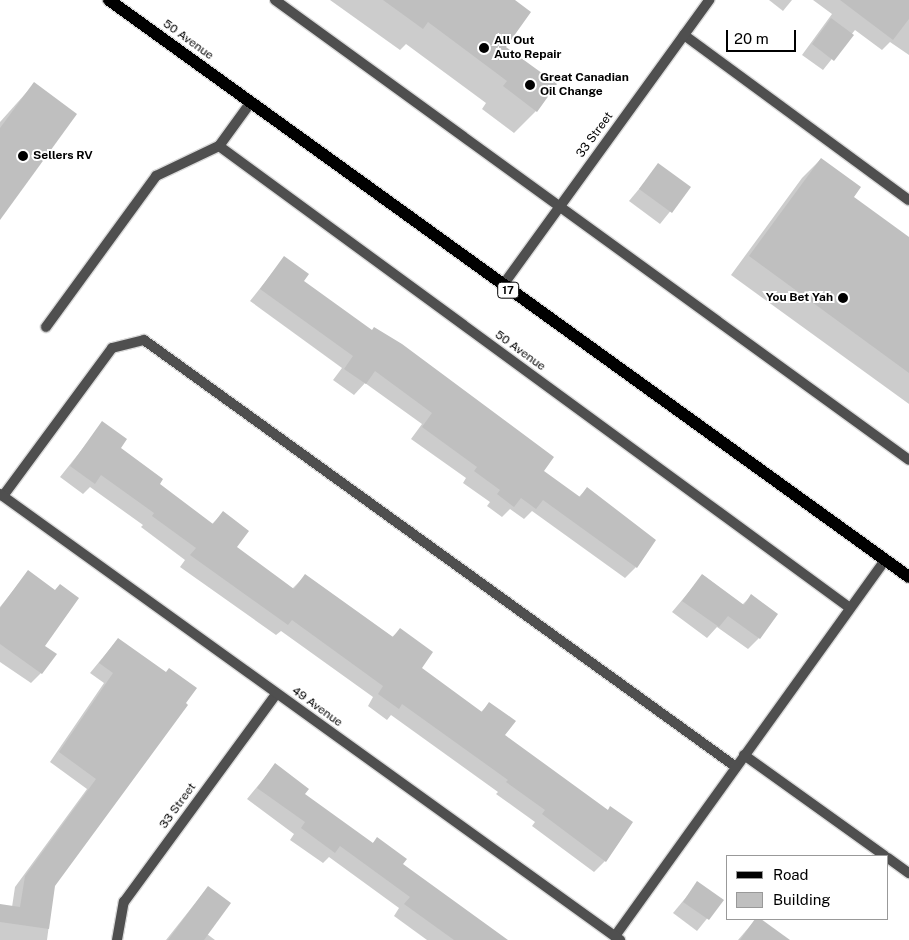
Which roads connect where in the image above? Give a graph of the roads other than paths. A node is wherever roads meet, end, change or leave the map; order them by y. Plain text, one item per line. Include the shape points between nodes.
1 (109, 0) edge
2 (275, 0) edge
3 (709, 0) edge
4 (684, 35) junction
5 (250, 102) junction
6 (219, 146) junction
7 (909, 200) edge
8 (558, 206) junction
9 (502, 286) junction
10 (46, 327) dead end
11 (909, 460) edge
12 (1, 497) edge
13 (885, 560) junction
14 (909, 577) edge
15 (850, 608) junction
16 (276, 694) junction
17 (744, 756) junction
18 (736, 767) junction
19 (883, 855) edge
20 (889, 859) edge
21 (909, 874) edge
22 (617, 938) edge
23 (117, 940) edge

1 - 5 main road, 50 Avenue / 17
2 - 8 street
3 - 4 street, 33 Street
4 - 7 street
4 - 8 street, 33 Street
5 - 6 street
5 - 9 main road, 50 Avenue / 17
6 - 10 street via 156,176
6 - 15 street, 50 Avenue
8 - 9 street, 33 Street
8 - 11 street
9 - 13 main road, 50 Avenue / 17
12 - 16 street, 49 Avenue
12 - 18 street via 112,348 144,340
13 - 14 main road, 50 Avenue / 17
13 - 15 street
15 - 17 street
16 - 22 street, 49 Avenue
16 - 23 street, 33 Street via 124,902
17 - 18 street
17 - 19 street
18 - 22 street
20 - 21 street

